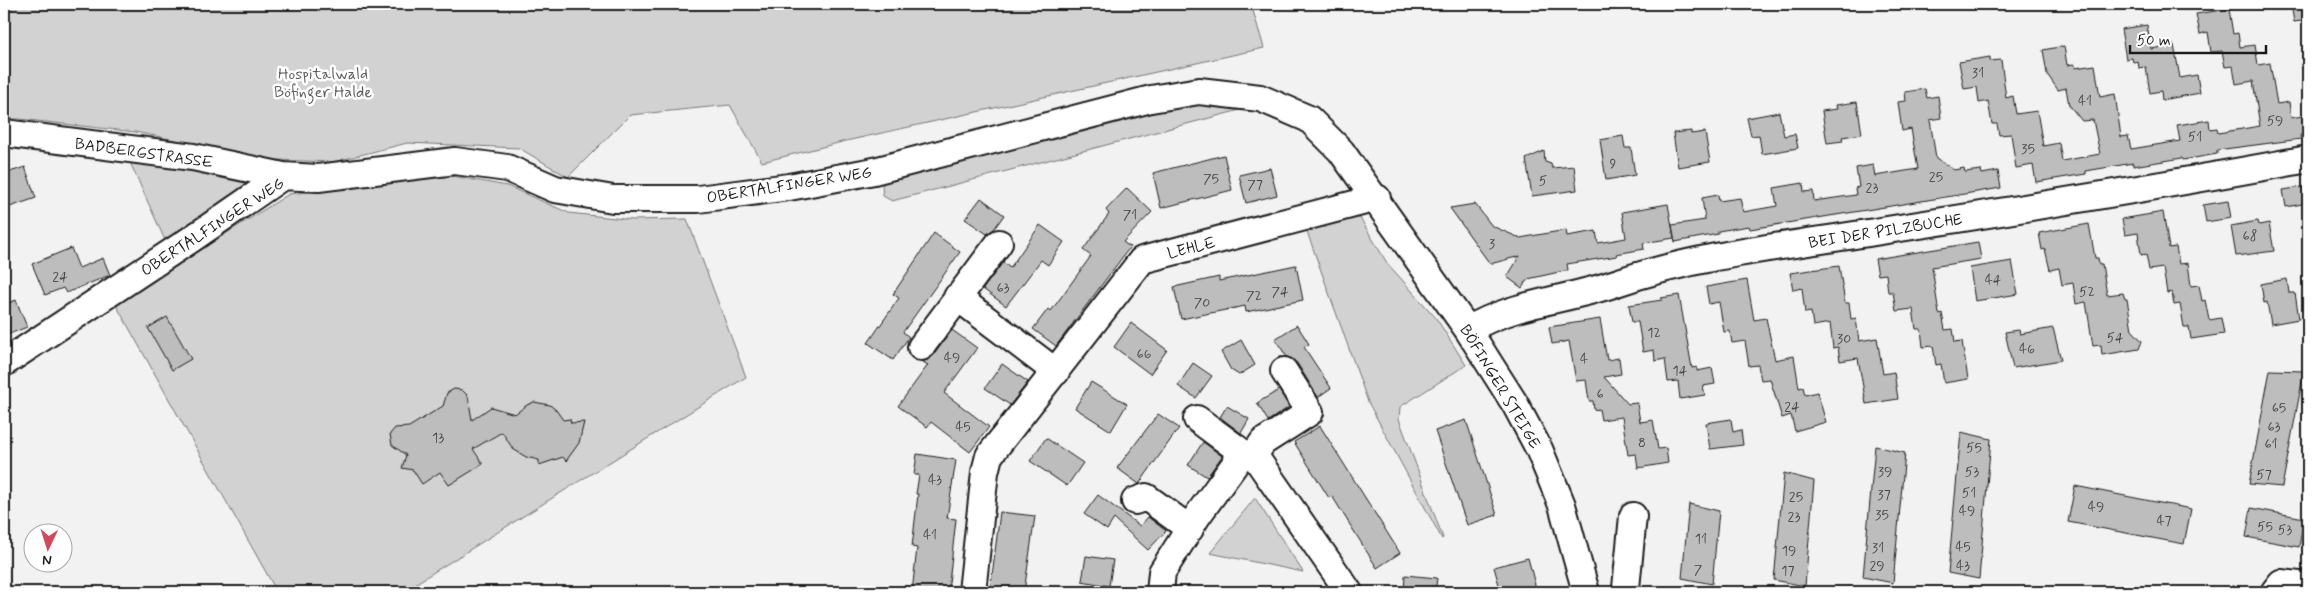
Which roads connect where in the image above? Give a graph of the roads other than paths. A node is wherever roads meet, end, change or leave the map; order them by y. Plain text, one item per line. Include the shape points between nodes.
1 (4, 133) edge
2 (2308, 159) edge
3 (283, 176) junction
4 (1376, 198) junction
5 (999, 243) dead end
6 (958, 297) junction
7 (1468, 330) junction
8 (921, 347) dead end
9 (4, 363) edge
10 (1284, 371) dead end
11 (1056, 372) junction
12 (1196, 418) dead end
13 (1249, 454) junction
14 (1135, 501) dead end
15 (1633, 516) dead end
16 (1190, 529) junction
17 (2308, 586) edge
18 (972, 592) edge
19 (1160, 592) edge
20 (1349, 592) edge
21 (1586, 592) edge
22 (1628, 592) edge
23 (2274, 592) edge

1 - 3 street, BADBERGSTRASSE via 193,158
2 - 7 street, BEI DER PILZBUCHE via 2078,200 1690,262 1484,320
3 - 4 street, OBERTALFINGER WEG via 326,177 455,160 507,168 555,189 613,199 698,199 874,171 1151,99 1199,91 1260,98 1309,119 1341,151
3 - 9 street, OBERTALFINGER WEG
4 - 7 street, BÖFINGER STEIGE
4 - 11 street, LEHLE via 1142,260
5 - 6 street
6 - 8 street
6 - 11 street
7 - 21 street, BÖFINGER STEIGE via 1539,449 1562,506
10 - 13 street via 1310,412
11 - 18 street, LEHLE via 989,456
12 - 13 street
13 - 16 street via 1225,476
13 - 20 street
14 - 16 street via 1146,496
15 - 22 street
16 - 19 street via 1162,572
17 - 23 street via 2281,583

